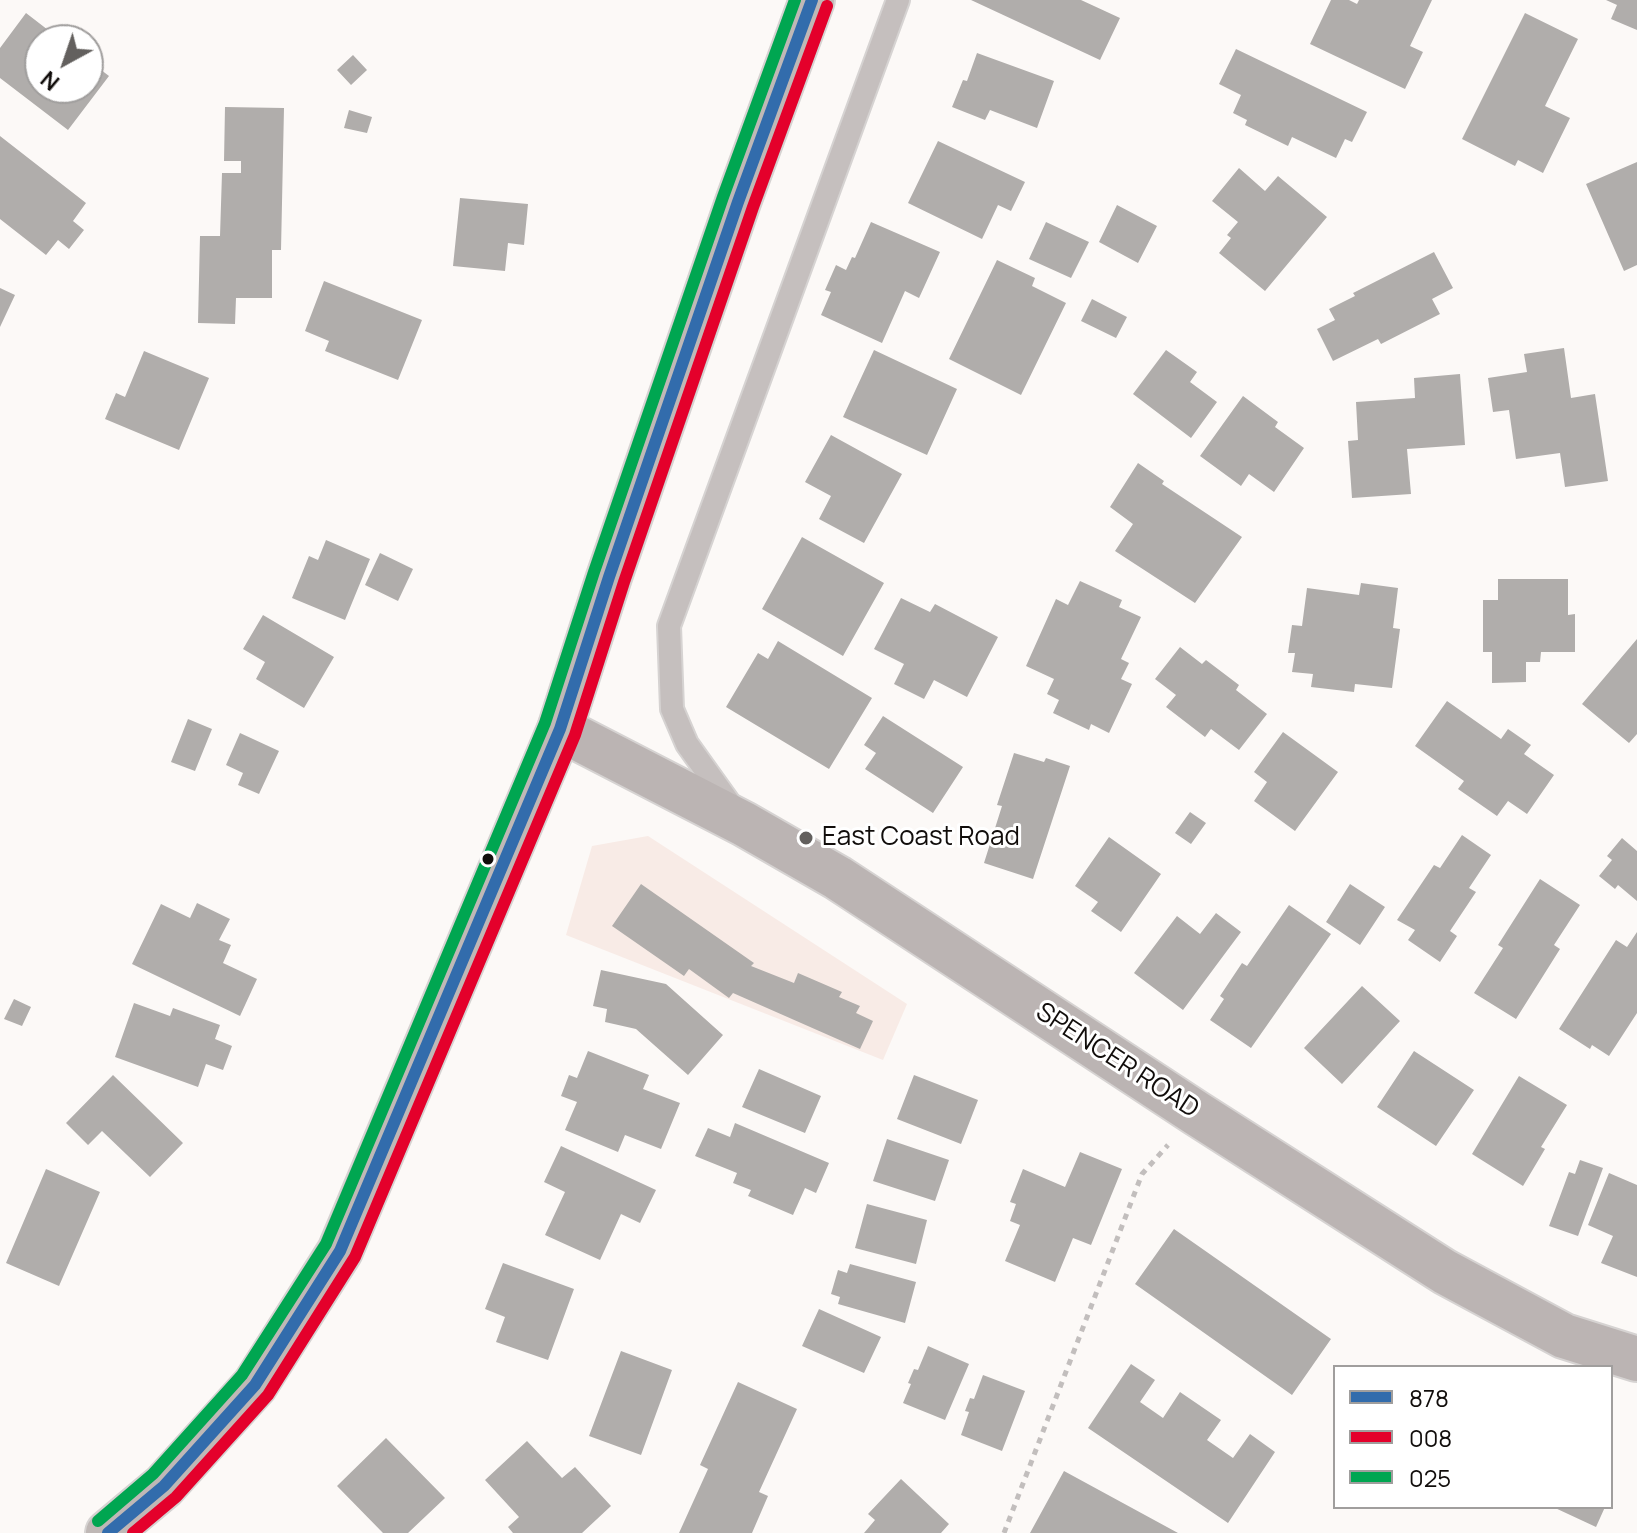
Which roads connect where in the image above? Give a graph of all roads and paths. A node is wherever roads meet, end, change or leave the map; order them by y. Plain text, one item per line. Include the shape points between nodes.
1 (812, 0) edge
2 (898, 0) edge
3 (560, 729) junction
4 (744, 824) junction
5 (1196, 1113) junction
6 (1637, 1359) edge
7 (108, 1533) edge
8 (1004, 1533) edge

1 - 3 main road
2 - 4 lane via 669,626 672,709 687,744
3 - 4 street, SPENCER ROAD
3 - 7 main road via 340,1251 255,1385 164,1486
4 - 5 street, SPENCER ROAD via 838,878
5 - 6 street, SPENCER ROAD via 1445,1272 1564,1336
5 - 8 path via 1142,1174

